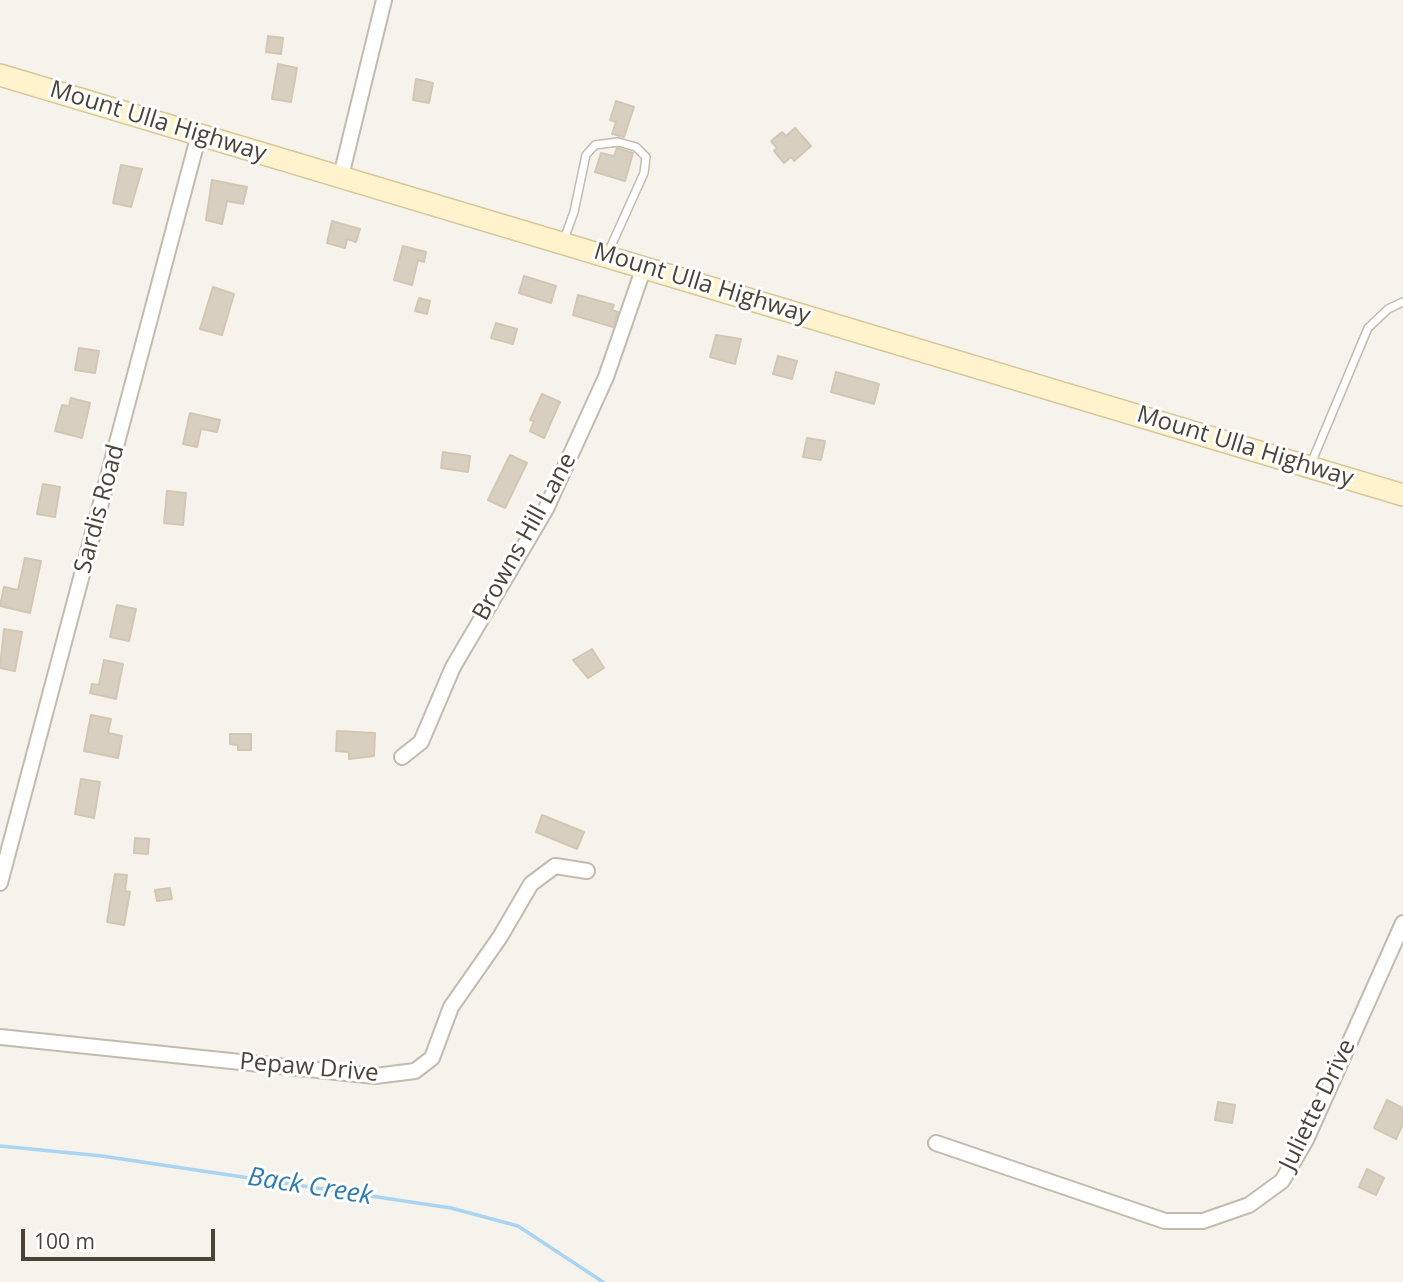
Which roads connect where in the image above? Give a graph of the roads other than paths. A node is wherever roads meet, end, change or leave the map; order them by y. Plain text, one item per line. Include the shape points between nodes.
1 (384, 0) edge
2 (0, 75) edge
3 (199, 134) junction
4 (341, 176) junction
5 (563, 243) junction
6 (607, 256) junction
7 (644, 267) junction
8 (1403, 302) edge
9 (1309, 467) junction
10 (1403, 495) edge
11 (402, 757) dead end
12 (587, 871) dead end
13 (0, 883) edge
14 (1403, 923) edge
15 (0, 1037) edge
16 (936, 1143) dead end

1 - 4 street
2 - 3 main road, Mount Ulla Highway
3 - 4 main road, Mount Ulla Highway
3 - 13 street, Sardis Road
4 - 5 main road, Mount Ulla Highway
5 - 6 main road, Mount Ulla Highway
5 - 6 lane via 586,155 595,145 618,142 646,157
6 - 7 main road, Mount Ulla Highway
7 - 9 main road, Mount Ulla Highway
7 - 11 street, Browns Hill Lane via 606,377 546,509 453,667 421,742
8 - 9 lane via 1368,328
9 - 10 main road, Mount Ulla Highway
12 - 15 street, Pepaw Drive via 555,866 531,884 451,1007 432,1058 415,1071 397,1076 362,1075
14 - 16 street, Juliette Drive via 1306,1140 1282,1181 1248,1205 1203,1221 1165,1221

